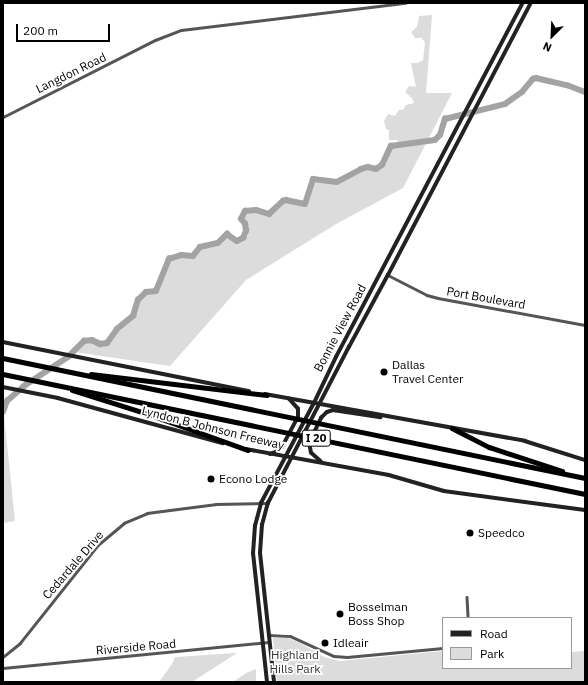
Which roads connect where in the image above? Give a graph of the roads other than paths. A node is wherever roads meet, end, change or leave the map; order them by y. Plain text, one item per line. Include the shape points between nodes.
1 (405, 3) edge
2 (530, 3) edge
3 (522, 4) edge
4 (3, 117) edge
5 (381, 272) junction
6 (388, 276) junction
7 (585, 325) edge
8 (3, 342) edge
9 (336, 357) junction
10 (3, 358) edge
11 (342, 360) junction
12 (63, 371) junction
13 (3, 374) edge
14 (47, 383) junction
15 (3, 387) edge
16 (266, 395) junction
17 (288, 398) junction
18 (314, 403) junction
19 (321, 404) junction
20 (396, 419) junction
21 (452, 428) junction
22 (248, 450) junction
23 (268, 454) junction
24 (284, 457) junction
25 (292, 458) junction
26 (585, 460) edge
27 (322, 463) junction
28 (584, 478) edge
29 (585, 494) edge
30 (261, 503) junction
31 (268, 503) junction
32 (585, 510) edge
33 (253, 554) junction
34 (261, 556) junction
35 (467, 597) dead end
36 (468, 617) edge
37 (269, 635) junction
38 (270, 642) junction
39 (264, 643) junction
40 (442, 648) edge
41 (3, 657) edge
42 (3, 668) edge
43 (267, 682) edge
44 (274, 682) edge

1 - 4 street, Langdon Road via 181,30 155,40
2 - 6 main road, Bonnie View Road
3 - 5 main road, Bonnie View Road
5 - 6 main road
5 - 9 main road, Bonnie View Road
6 - 7 street, Port Boulevard via 438,298
6 - 11 main road, Bonnie View Road
8 - 16 main road
9 - 11 main road
9 - 18 main road, Bonnie View Road
10 - 12 highway, Lyndon B Johnson Freeway / I 20
11 - 19 main road, Bonnie View Road
12 - 16 highway
12 - 28 highway, Lyndon B Johnson Freeway / I 20
13 - 14 highway, Lyndon B Johnson Freeway / I 20
14 - 22 highway via 148,414
14 - 29 highway, Lyndon B Johnson Freeway / I 20
15 - 22 main road, Lyndon B Johnson Freeway via 71,402
16 - 17 main road
17 - 18 main road
17 - 23 main road via 296,406 298,418 282,447
18 - 19 main road
18 - 24 main road, Bonnie View Road
19 - 20 main road
19 - 25 main road, Bonnie View Road
20 - 21 main road
20 - 27 main road via 333,410 327,412 321,418 309,443 311,453
21 - 26 main road via 525,441
21 - 28 highway via 489,447
22 - 23 main road, Lyndon B Johnson Freeway
23 - 24 main road, Lyndon B Johnson Freeway
24 - 25 main road, Lyndon B Johnson Freeway
24 - 30 main road, Bonnie View Road
25 - 27 main road, Lyndon B Johnson Freeway
25 - 31 main road, Bonnie View Road
27 - 32 main road, Lyndon B Johnson Freeway via 389,475 431,488
30 - 31 street, Cedardale Drive
30 - 33 main road, Bonnie View Road via 255,526
30 - 41 street, Cedardale Drive via 216,504 147,513 124,523 98,545 20,642
31 - 34 main road, Bonnie View Road via 261,530
33 - 34 main road
33 - 39 main road, Bonnie View Road
34 - 37 main road, Bonnie View Road
35 - 36 street
37 - 38 main road, Bonnie View Road
37 - 40 street via 290,636 334,656 347,657
38 - 39 street, Riverside Road
38 - 44 main road, Bonnie View Road
39 - 42 street, Riverside Road
39 - 43 main road, Bonnie View Road

